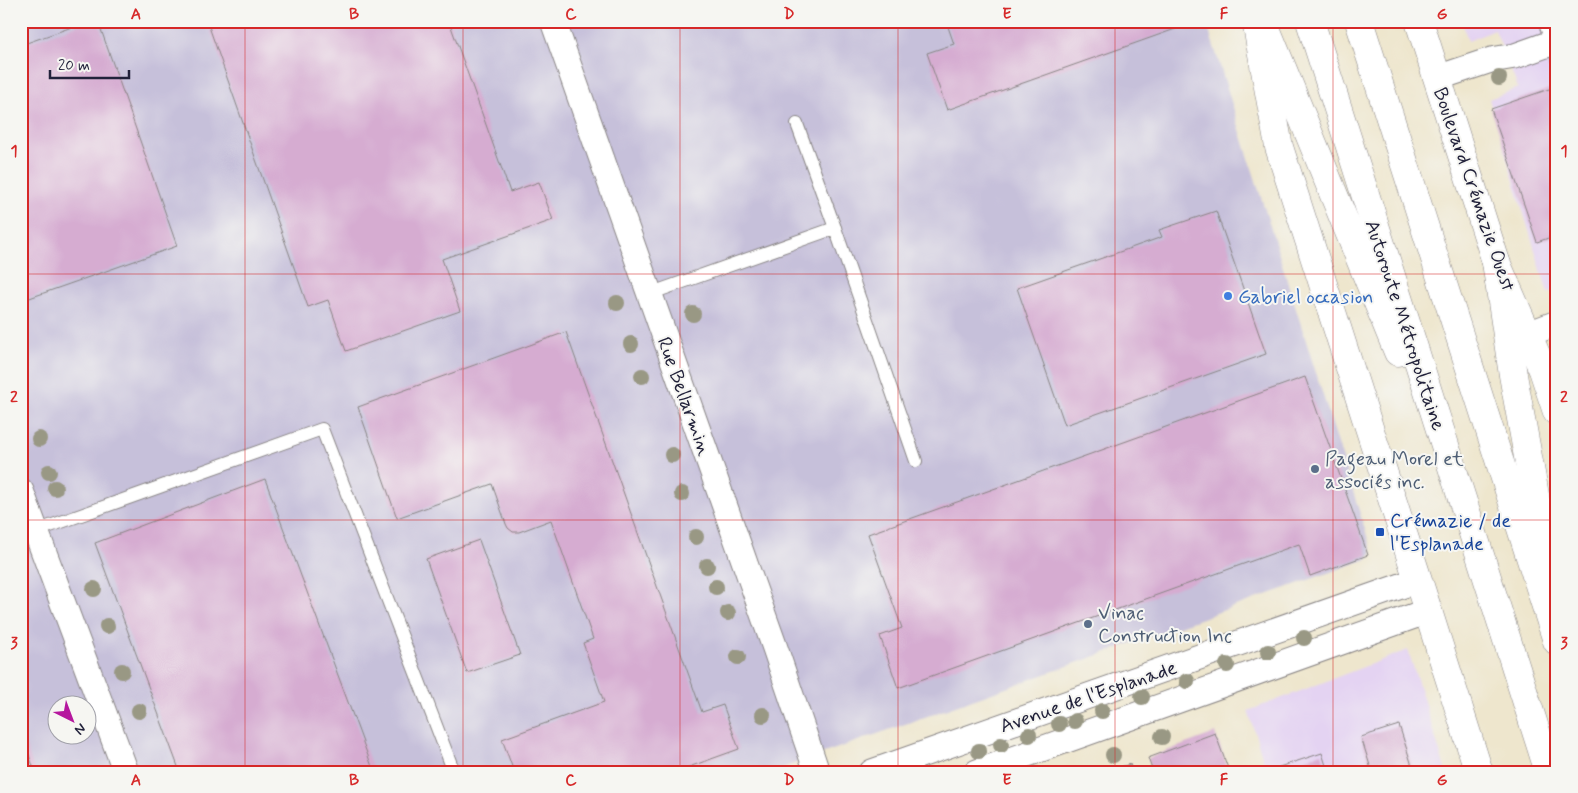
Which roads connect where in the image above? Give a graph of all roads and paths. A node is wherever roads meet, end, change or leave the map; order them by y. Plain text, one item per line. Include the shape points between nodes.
1 (553, 21) edge
2 (1256, 21) edge
3 (1263, 21) edge
4 (1310, 21) edge
5 (1359, 21) edge
6 (1419, 21) edge
7 (1552, 41) edge
8 (1437, 78) junction
9 (797, 124) dead end
10 (835, 228) junction
11 (1496, 262) junction
12 (649, 294) junction
13 (1557, 323) edge
14 (1528, 334) junction
15 (1557, 412) edge
16 (916, 461) dead end
17 (21, 491) edge
18 (36, 531) junction
19 (1473, 536) junction
20 (1418, 580) junction
21 (1428, 611) junction
22 (1557, 617) edge
23 (1557, 641) edge
24 (126, 772) edge
25 (454, 772) edge
26 (817, 772) edge
27 (872, 772) edge
28 (977, 772) edge
29 (1479, 772) edge
30 (1549, 772) edge

1 - 12 street, Rue Bellarmin
2 - 20 main road via 1278,147
3 - 19 main road
4 - 19 main road, Autoroute Métropolitaine
5 - 23 main road
6 - 8 main road, Boulevard Crémazie Ouest
7 - 8 street via 1515,56 1491,60
8 - 11 main road, Boulevard Crémazie Ouest
9 - 10 lane
10 - 12 lane
10 - 16 lane
11 - 14 main road, Boulevard Crémazie Ouest
11 - 22 main road
12 - 26 street, Rue Bellarmin
13 - 14 street
14 - 15 main road, Boulevard Crémazie Ouest
17 - 18 street
18 - 24 street
18 - 25 lane via 322,429
19 - 30 main road, Autoroute Métropolitaine
20 - 21 main road
20 - 27 street, Avenue de l'Esplanade
21 - 28 street, Avenue de l'Esplanade
21 - 29 main road

